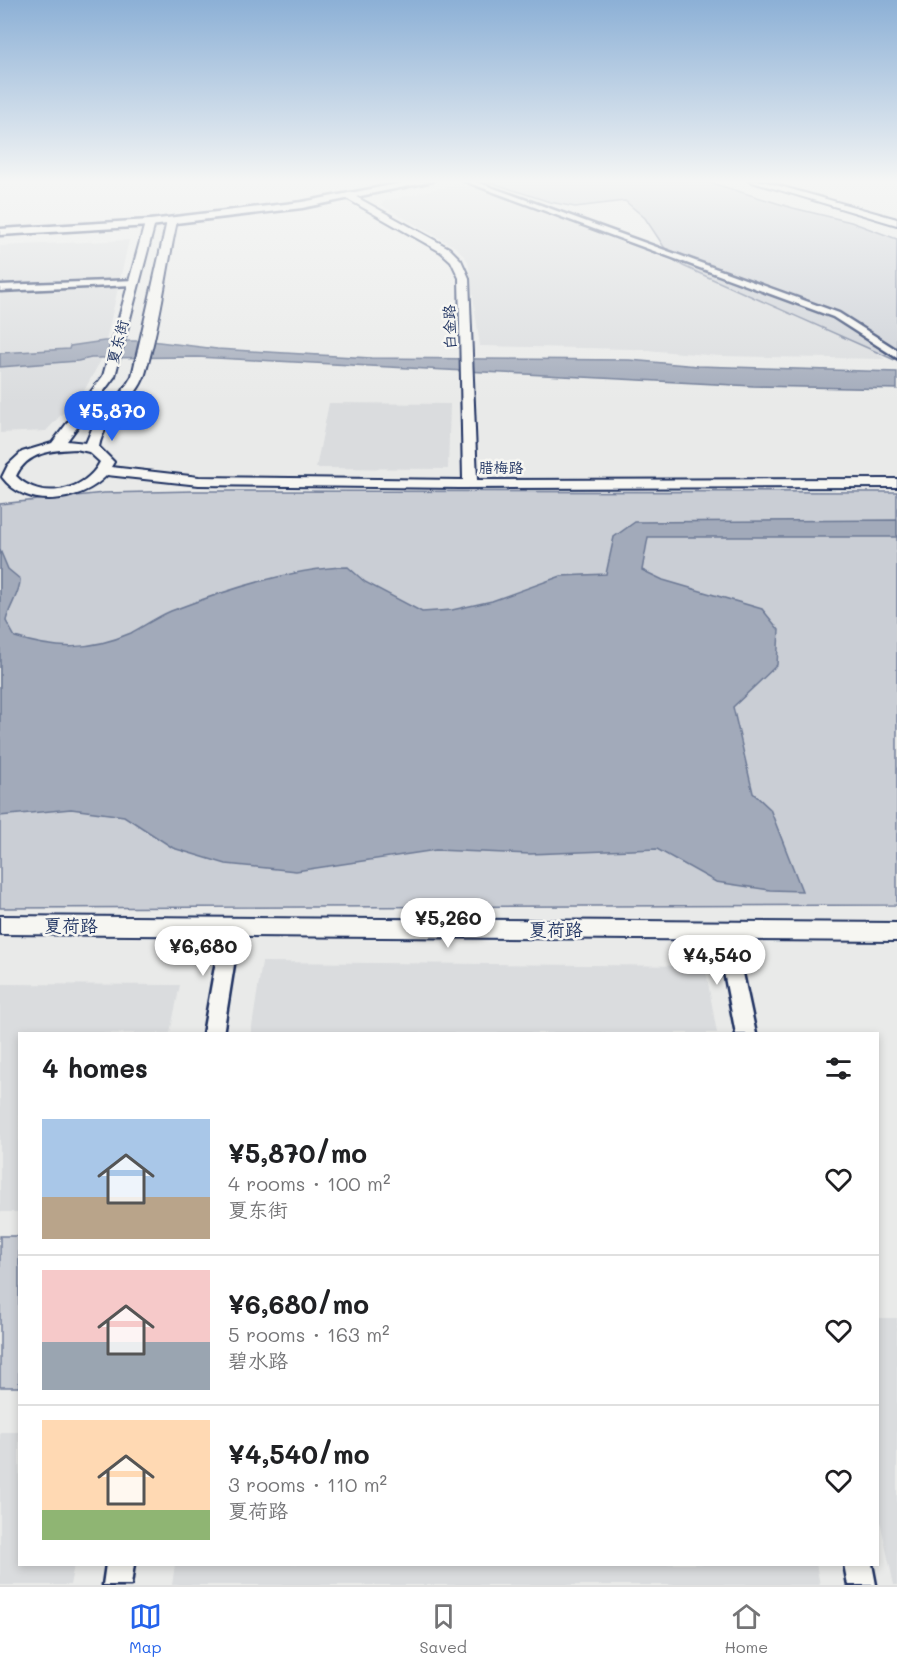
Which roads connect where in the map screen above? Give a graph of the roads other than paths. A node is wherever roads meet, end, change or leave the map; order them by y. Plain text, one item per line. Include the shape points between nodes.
1 (141, 255) edge
2 (164, 255) edge
3 (450, 255) edge
4 (671, 255) edge
5 (133, 282) junction
6 (0, 288) edge
7 (897, 355) edge
8 (57, 446) junction
9 (93, 447) junction
10 (105, 471) junction
11 (897, 483) edge
12 (470, 484) junction
13 (7, 487) edge
14 (0, 926) edge
15 (231, 927) junction
16 (724, 931) junction
17 (897, 932) edge
18 (213, 1032) edge
19 (746, 1032) edge
20 (120, 1566) edge
21 (858, 1566) edge
22 (117, 1585) edge
23 (862, 1585) edge

1 - 5 street, 夏东街
2 - 9 street, 夏东街 via 142,360 131,389 101,424
3 - 12 street, 白金路 via 464,278
4 - 7 street via 836,315
5 - 6 street
5 - 8 street, 夏东街 via 102,388
8 - 9 street
8 - 13 street via 30,454 12,467
9 - 10 street via 107,462
10 - 12 street, 腊梅路 via 200,481
10 - 13 street via 89,484 63,493 44,494
11 - 12 street, 腊梅路
14 - 15 street, 夏荷路
15 - 16 street, 夏荷路
15 - 18 street
16 - 17 street, 夏荷路
16 - 19 street
20 - 22 street
21 - 23 street

